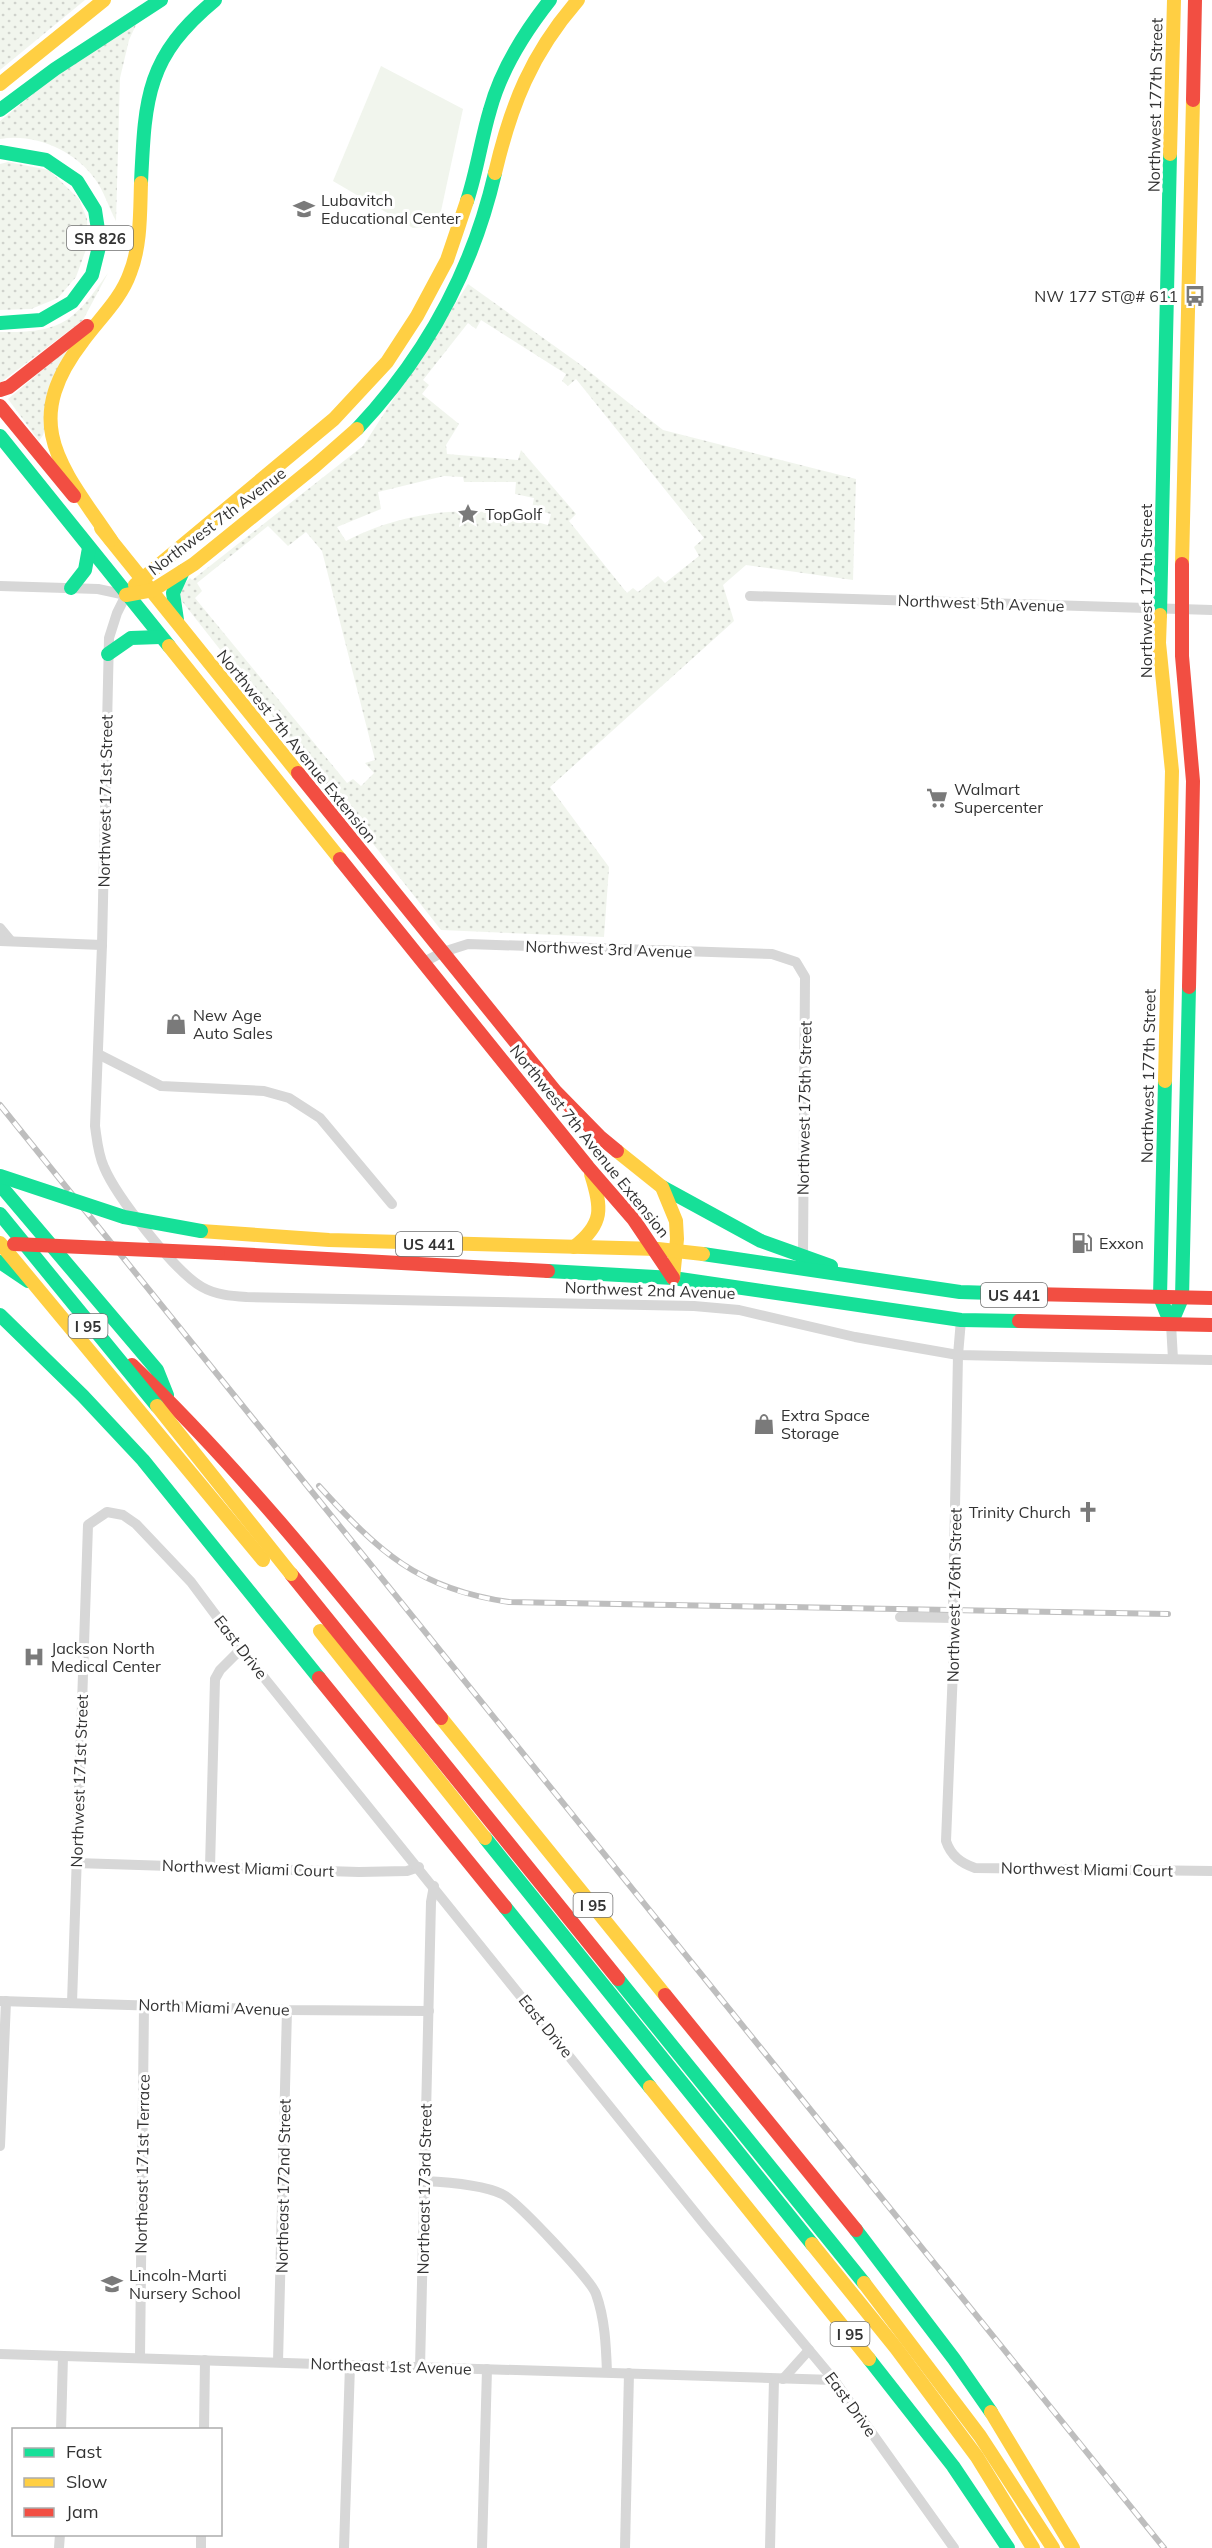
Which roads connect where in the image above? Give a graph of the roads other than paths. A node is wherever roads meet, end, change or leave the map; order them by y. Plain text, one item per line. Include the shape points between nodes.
1 (104, 0) edge
2 (161, 0) edge
3 (215, 0) edge
4 (550, 0) edge
5 (578, 0) edge
6 (1174, 0) edge
7 (1195, 0) edge
8 (0, 84) edge
9 (0, 110) edge
10 (1172, 119) junction
11 (1192, 125) junction
12 (0, 152) edge
13 (109, 310) junction
14 (0, 323) edge
15 (0, 390) edge
16 (0, 406) edge
17 (0, 436) edge
18 (111, 540) junction
19 (89, 548) junction
20 (183, 571) junction
21 (141, 578) junction
22 (0, 586) edge
23 (71, 588) junction
24 (151, 591) junction
25 (126, 595) junction
26 (750, 596) dead end
27 (1160, 609) junction
28 (1181, 609) junction
29 (1212, 610) edge
30 (178, 625) junction
31 (160, 637) junction
32 (108, 654) junction
33 (0, 928) edge
34 (5, 940) edge
35 (102, 945) junction
36 (443, 952) junction
37 (424, 962) junction
38 (796, 962) joint
39 (98, 1054) junction
40 (588, 1167) junction
41 (0, 1176) edge
42 (0, 1185) edge
43 (662, 1187) junction
44 (392, 1204) dead end
45 (0, 1214) edge
46 (0, 1243) edge
47 (574, 1247) junction
48 (657, 1250) junction
49 (676, 1251) junction
50 (803, 1256) junction
51 (0, 1262) edge
52 (673, 1278) junction
53 (869, 1279) junction
54 (226, 1296) joint
55 (1160, 1297) junction
56 (1182, 1298) junction
57 (1212, 1298) edge
58 (0, 1316) edge
59 (961, 1320) junction
60 (1171, 1324) junction
61 (1212, 1324) edge
62 (0, 1333) edge
63 (40, 1355) junction
64 (958, 1355) junction
65 (1173, 1359) junction
66 (1212, 1359) edge
67 (169, 1400) junction
68 (123, 1515) joint
69 (286, 1578) junction
70 (900, 1617) dead end
71 (954, 1618) junction
72 (241, 1649) junction
73 (76, 1863) junction
74 (963, 1864) joint
75 (210, 1867) junction
76 (419, 1867) junction
77 (1212, 1871) edge
78 (434, 1886) junction
79 (3, 2001) edge
80 (72, 2003) junction
81 (144, 2006) junction
82 (287, 2010) junction
83 (429, 2011) junction
84 (0, 2146) edge
85 (424, 2181) junction
86 (809, 2350) junction
87 (0, 2354) edge
88 (63, 2356) junction
89 (140, 2358) junction
90 (205, 2360) junction
91 (278, 2362) junction
92 (350, 2365) junction
93 (420, 2368) junction
94 (487, 2369) junction
95 (607, 2372) junction
96 (630, 2373) junction
97 (778, 2379) junction
98 (834, 2380) junction
99 (61, 2428) edge
100 (204, 2428) edge
101 (344, 2548) edge
102 (482, 2548) edge
103 (625, 2548) edge
104 (770, 2548) edge
105 (954, 2548) edge
106 (1008, 2548) edge
107 (1034, 2548) edge
108 (1053, 2548) edge
109 (1073, 2548) edge

1 - 8 main road
2 - 9 main road
3 - 13 main road via 190,20 155,69 146,114 137,246 129,278
4 - 21 main road, Northwest 7th Avenue via 526,31 490,108 471,189 447,260 387,362 334,419
5 - 20 main road, Northwest 7th Avenue via 560,19 518,90 468,264 420,350 345,439
6 - 10 main road, Northwest 177th Street
7 - 11 main road, Northwest 177th Street
10 - 11 main road
10 - 27 main road, Northwest 177th Street
11 - 28 main road, Northwest 177th Street
12 - 14 main road, SR 826 via 49,159 69,171 86,189 98,213 100,238 97,264 85,288 65,308 40,322
13 - 15 main road
13 - 18 main road via 59,377 50,405 51,434 61,460
16 - 18 main road, Northwest 7th Avenue Extension
17 - 19 main road, Northwest 7th Avenue Extension
18 - 21 main road, Northwest 7th Avenue Extension
19 - 23 main road via 85,570
19 - 25 main road, Northwest 7th Avenue Extension
20 - 24 main road, Northwest 7th Avenue
20 - 30 main road via 173,592
21 - 24 main road, Northwest 7th Avenue Extension
21 - 25 main road, Northwest 7th Avenue
22 - 23 street
23 - 25 street
24 - 25 main road, Northwest 7th Avenue
24 - 30 main road, Northwest 7th Avenue Extension
25 - 31 main road, Northwest 7th Avenue Extension
25 - 32 street, Northwest 171st Street via 109,638
26 - 27 street, Northwest 5th Avenue
27 - 28 street, Northwest 5th Avenue
27 - 55 main road, Northwest 177th Street via 1160,663 1172,771
28 - 29 street, Northwest 5th Avenue
28 - 56 main road, Northwest 177th Street via 1193,781
30 - 36 main road, Northwest 7th Avenue Extension
31 - 32 main road via 127,638
31 - 37 main road, Northwest 7th Avenue Extension
32 - 35 street, Northwest 171st Street
33 - 34 street
34 - 35 street
35 - 39 street, Northwest 171st Street
36 - 37 street, Northwest 3rd Avenue
36 - 38 street, Northwest 3rd Avenue via 480,945 772,954
36 - 43 main road, Northwest 7th Avenue Extension via 555,1091 600,1137
37 - 40 main road, Northwest 7th Avenue Extension
38 - 50 street, Northwest 175th Street via 805,977
39 - 44 street via 161,1086 264,1091 289,1098 320,1118
39 - 54 street, Northwest 171st Street via 95,1126 104,1168 150,1234 184,1273 203,1287
40 - 47 main road via 599,1196 600,1215 592,1232
40 - 48 main road, Northwest 7th Avenue Extension
41 - 47 main road, US 441, bridge via 124,1216 201,1231 330,1240
42 - 67 main road via 157,1370
43 - 49 main road, Northwest 7th Avenue Extension via 676,1221
43 - 50 main road via 752,1237
45 - 69 main road, bridge via 107,1343
46 - 52 main road, US 441, bridge
46 - 69 main road, bridge
47 - 48 main road, US 441
48 - 49 main road, US 441
48 - 52 main road, Northwest 7th Avenue Extension
49 - 52 main road, Northwest 7th Avenue Extension
49 - 53 main road, US 441
50 - 53 main road
51 - 67 main road, I 95 via 79,1318
52 - 59 main road, Northwest 2nd Avenue / US 441
53 - 55 main road, US 441 via 984,1294
54 - 64 street, Northwest 2nd Avenue via 694,1306 739,1310 855,1337
55 - 56 main road, US 441
55 - 60 main road, Northwest 177th Street
56 - 57 main road, US 441
56 - 60 main road, Northwest 177th Street
58 - 63 main road, I 95
59 - 60 main road, Northwest 2nd Avenue / US 441
59 - 64 street, Northwest 176th Street
60 - 61 main road, Northwest 2nd Avenue / US 441
60 - 65 street, Northwest 177th Street
62 - 63 main road
63 - 106 main road, I 95 via 143,1460 865,2353 953,2466
64 - 65 street, Northwest 2nd Avenue
64 - 71 street, Northwest 176th Street
65 - 66 street, Northwest 2nd Avenue
67 - 109 main road, I 95 via 283,1527 421,1693 865,2241 999,2424
68 - 72 street, East Drive via 191,1581
68 - 73 street, Northwest 171st Street via 106,1512 88,1525
69 - 107 main road via 598,1980 896,2348 977,2457
69 - 108 main road via 788,2189 950,2394
70 - 71 street
71 - 74 street, Northwest 176th Street via 946,1841
72 - 75 street via 215,1679
72 - 76 street, East Drive
73 - 75 street, Northwest Miami Court
73 - 80 street, Northwest 171st Street
74 - 77 street, Northwest Miami Court via 975,1868
75 - 76 street, Northwest Miami Court via 359,1872 407,1872
76 - 78 street, East Drive
78 - 83 street, Northeast 173rd Street
78 - 86 street, East Drive
79 - 80 street, North Miami Avenue
79 - 84 street
80 - 81 street, North Miami Avenue
81 - 82 street, North Miami Avenue
81 - 89 street, Northeast 171st Terrace
82 - 83 street, North Miami Avenue
82 - 91 street, Northeast 172nd Street
83 - 85 street, Northeast 173rd Street
85 - 93 street, Northeast 173rd Street
85 - 95 street via 456,2183 502,2194 545,2232 596,2292 606,2340
86 - 97 street
86 - 98 street, East Drive
87 - 88 street, Northeast 1st Avenue
88 - 89 street, Northeast 1st Avenue
88 - 99 street
89 - 90 street, Northeast 1st Avenue
90 - 91 street, Northeast 1st Avenue
90 - 100 street
91 - 92 street, Northeast 1st Avenue
92 - 93 street, Northeast 1st Avenue
92 - 101 street
93 - 94 street, Northeast 1st Avenue
94 - 95 street, Northeast 1st Avenue
94 - 102 street
95 - 96 street, Northeast 1st Avenue
96 - 97 street, Northeast 1st Avenue
96 - 103 street
97 - 98 street, Northeast 1st Avenue
97 - 104 street
98 - 105 street, East Drive

